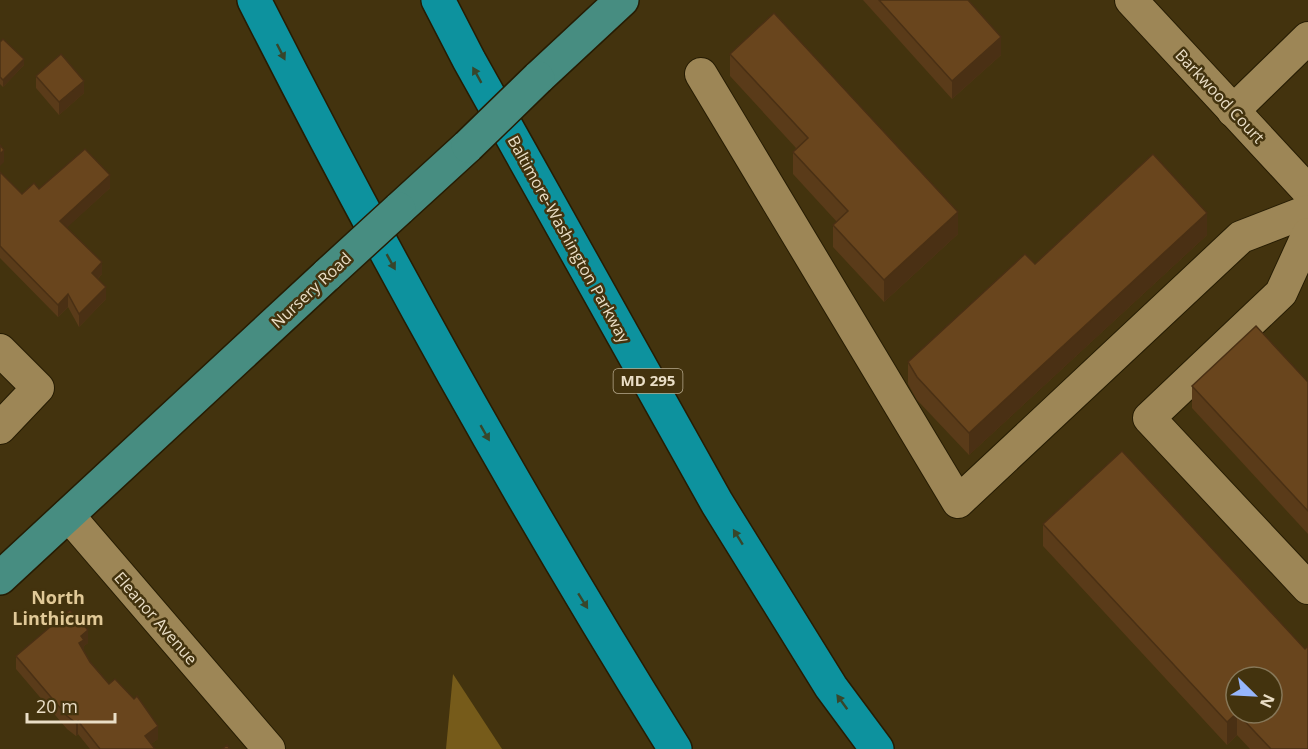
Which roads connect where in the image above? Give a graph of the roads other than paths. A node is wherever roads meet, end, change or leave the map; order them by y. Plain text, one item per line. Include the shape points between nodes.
1 (254, 0) edge
2 (438, 0) edge
3 (622, 0) edge
4 (1131, 0) edge
5 (1308, 38) edge
6 (701, 74) dead end
7 (1233, 111) junction
8 (1308, 191) edge
9 (1308, 211) edge
10 (1308, 234) edge
11 (0, 350) edge
12 (0, 428) edge
13 (68, 515) junction
14 (0, 578) edge
15 (1308, 588) edge
16 (269, 749) edge
17 (675, 749) edge
18 (877, 749) edge

1 -> 17 highway via 337,163 469,405
18 -> 2 highway, Baltimore-Washington Parkway / MD 295 via 831,687 717,503
3 - 13 main road, Nursery Road, bridge
4 - 7 street, Barkwood Court
5 - 7 street
6 - 9 street via 958,502 1241,237
7 - 8 street, Barkwood Court
10 - 15 street via 1281,293 1149,418
11 - 12 street via 38,388
13 - 14 main road, Nursery Road
13 - 16 street, Eleanor Avenue

